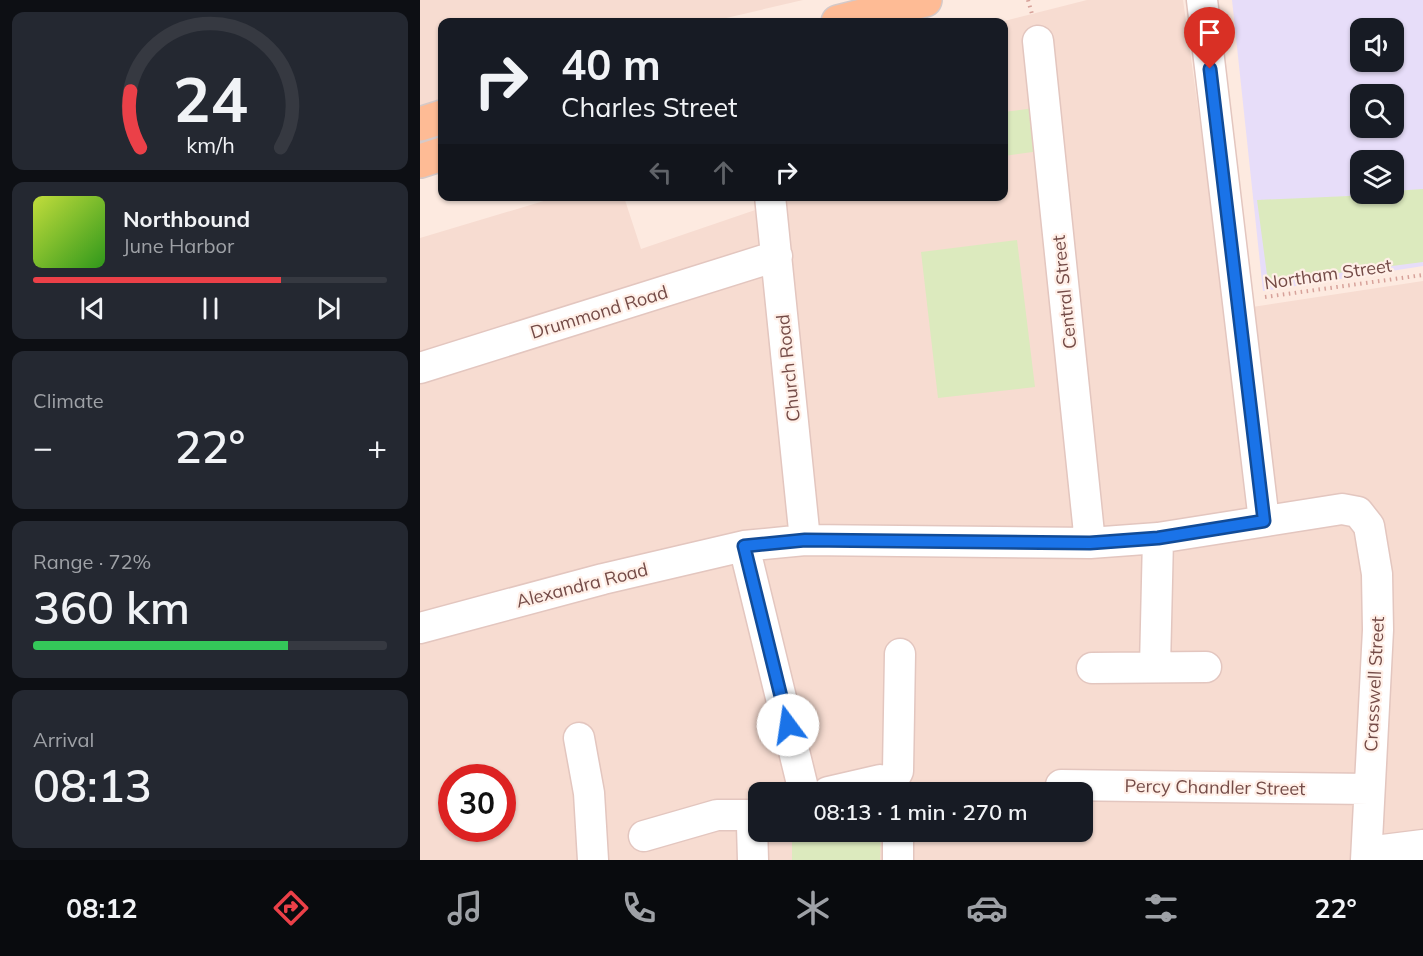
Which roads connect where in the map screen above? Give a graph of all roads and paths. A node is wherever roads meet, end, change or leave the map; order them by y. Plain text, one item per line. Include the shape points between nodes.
1 (925, 0) edge
2 (1202, 0) edge
3 (854, 18) edge
4 (1038, 41) dead end
5 (438, 118) edge
6 (420, 124) edge
7 (438, 155) edge
8 (420, 161) edge
9 (771, 201) edge
10 (777, 256) junction
11 (1423, 275) edge
12 (1238, 300) junction
13 (420, 368) edge
14 (1358, 512) joint
15 (1264, 521) junction
16 (1158, 538) junction
17 (805, 540) junction
18 (1090, 543) junction
19 (744, 546) junction
20 (420, 627) edge
21 (900, 654) dead end
22 (1155, 666) junction
23 (1206, 667) dead end
24 (1092, 668) dead end
25 (579, 738) dead end
26 (802, 782) edge
27 (896, 782) edge
28 (1093, 785) edge
29 (1369, 789) junction
30 (748, 814) edge
31 (644, 836) dead end
32 (752, 842) edge
33 (898, 842) edge
34 (1423, 845) edge
35 (1366, 856) edge
36 (593, 860) edge
37 (753, 860) edge
38 (898, 860) edge

1 - 3 main road
2 - 12 street
4 - 18 street, Central Street
5 - 6 main road
7 - 8 main road
9 - 10 street, Church Road
10 - 13 street, Drummond Road
10 - 17 street, Church Road
11 - 12 path, Northam Street
12 - 15 street
14 - 15 street, Alexandra Road via 1342,509
14 - 29 street, Crasswell Street via 1369,526 1377,574 1378,630
15 - 16 street, Alexandra Road
16 - 18 street, Alexandra Road
16 - 22 street
17 - 18 street, Alexandra Road
17 - 19 street, Alexandra Road
19 - 20 street, Alexandra Road
19 - 26 street
21 - 27 street
22 - 23 street
22 - 24 street
25 - 36 street via 589,793
28 - 29 street, Percy Chandler Street
29 - 35 street, Crasswell Street
30 - 31 street via 717,815
32 - 37 street
33 - 38 street
34 - 35 street

